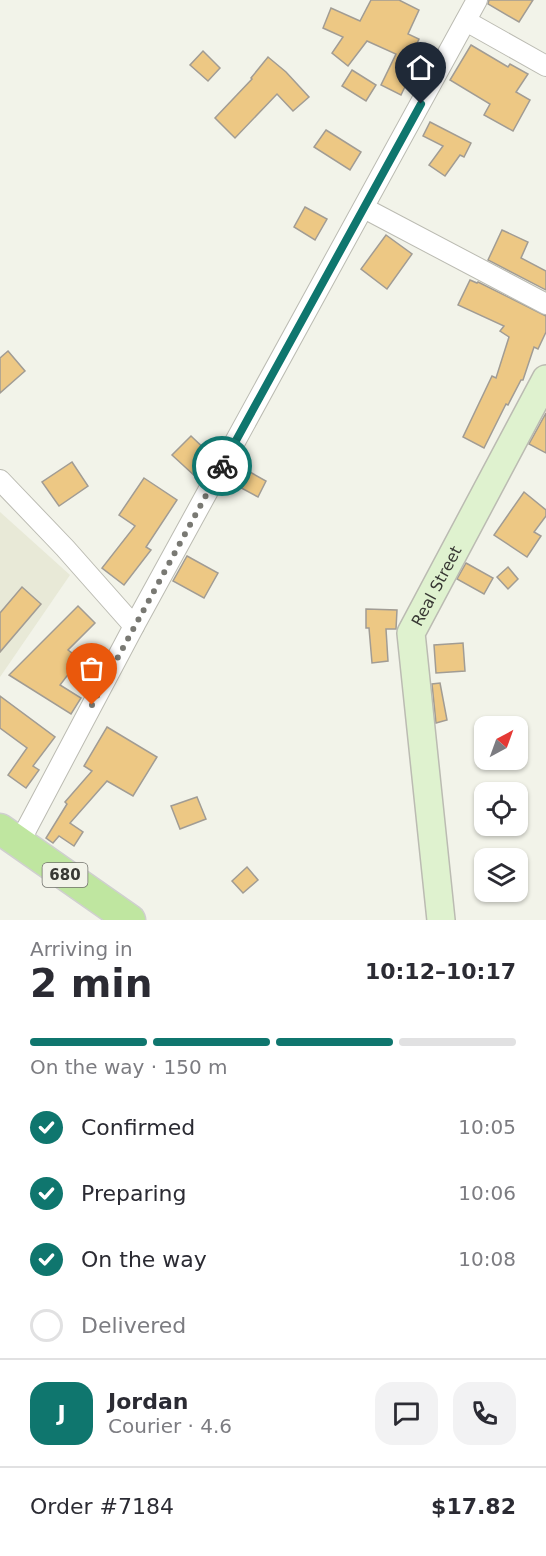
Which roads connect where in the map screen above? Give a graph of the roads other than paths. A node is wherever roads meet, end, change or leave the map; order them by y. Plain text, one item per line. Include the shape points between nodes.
1 (477, 0) edge
2 (466, 21) junction
3 (546, 66) edge
4 (364, 208) junction
5 (546, 304) edge
6 (546, 379) edge
7 (0, 480) edge
8 (134, 626) junction
9 (9, 836) edge
10 (130, 920) edge
11 (441, 920) edge

1 - 2 street
2 - 3 street
2 - 4 street
4 - 5 street
4 - 8 street
6 - 11 street, Real Street via 411,633
7 - 8 street
8 - 9 street
9 - 10 main road, 680

